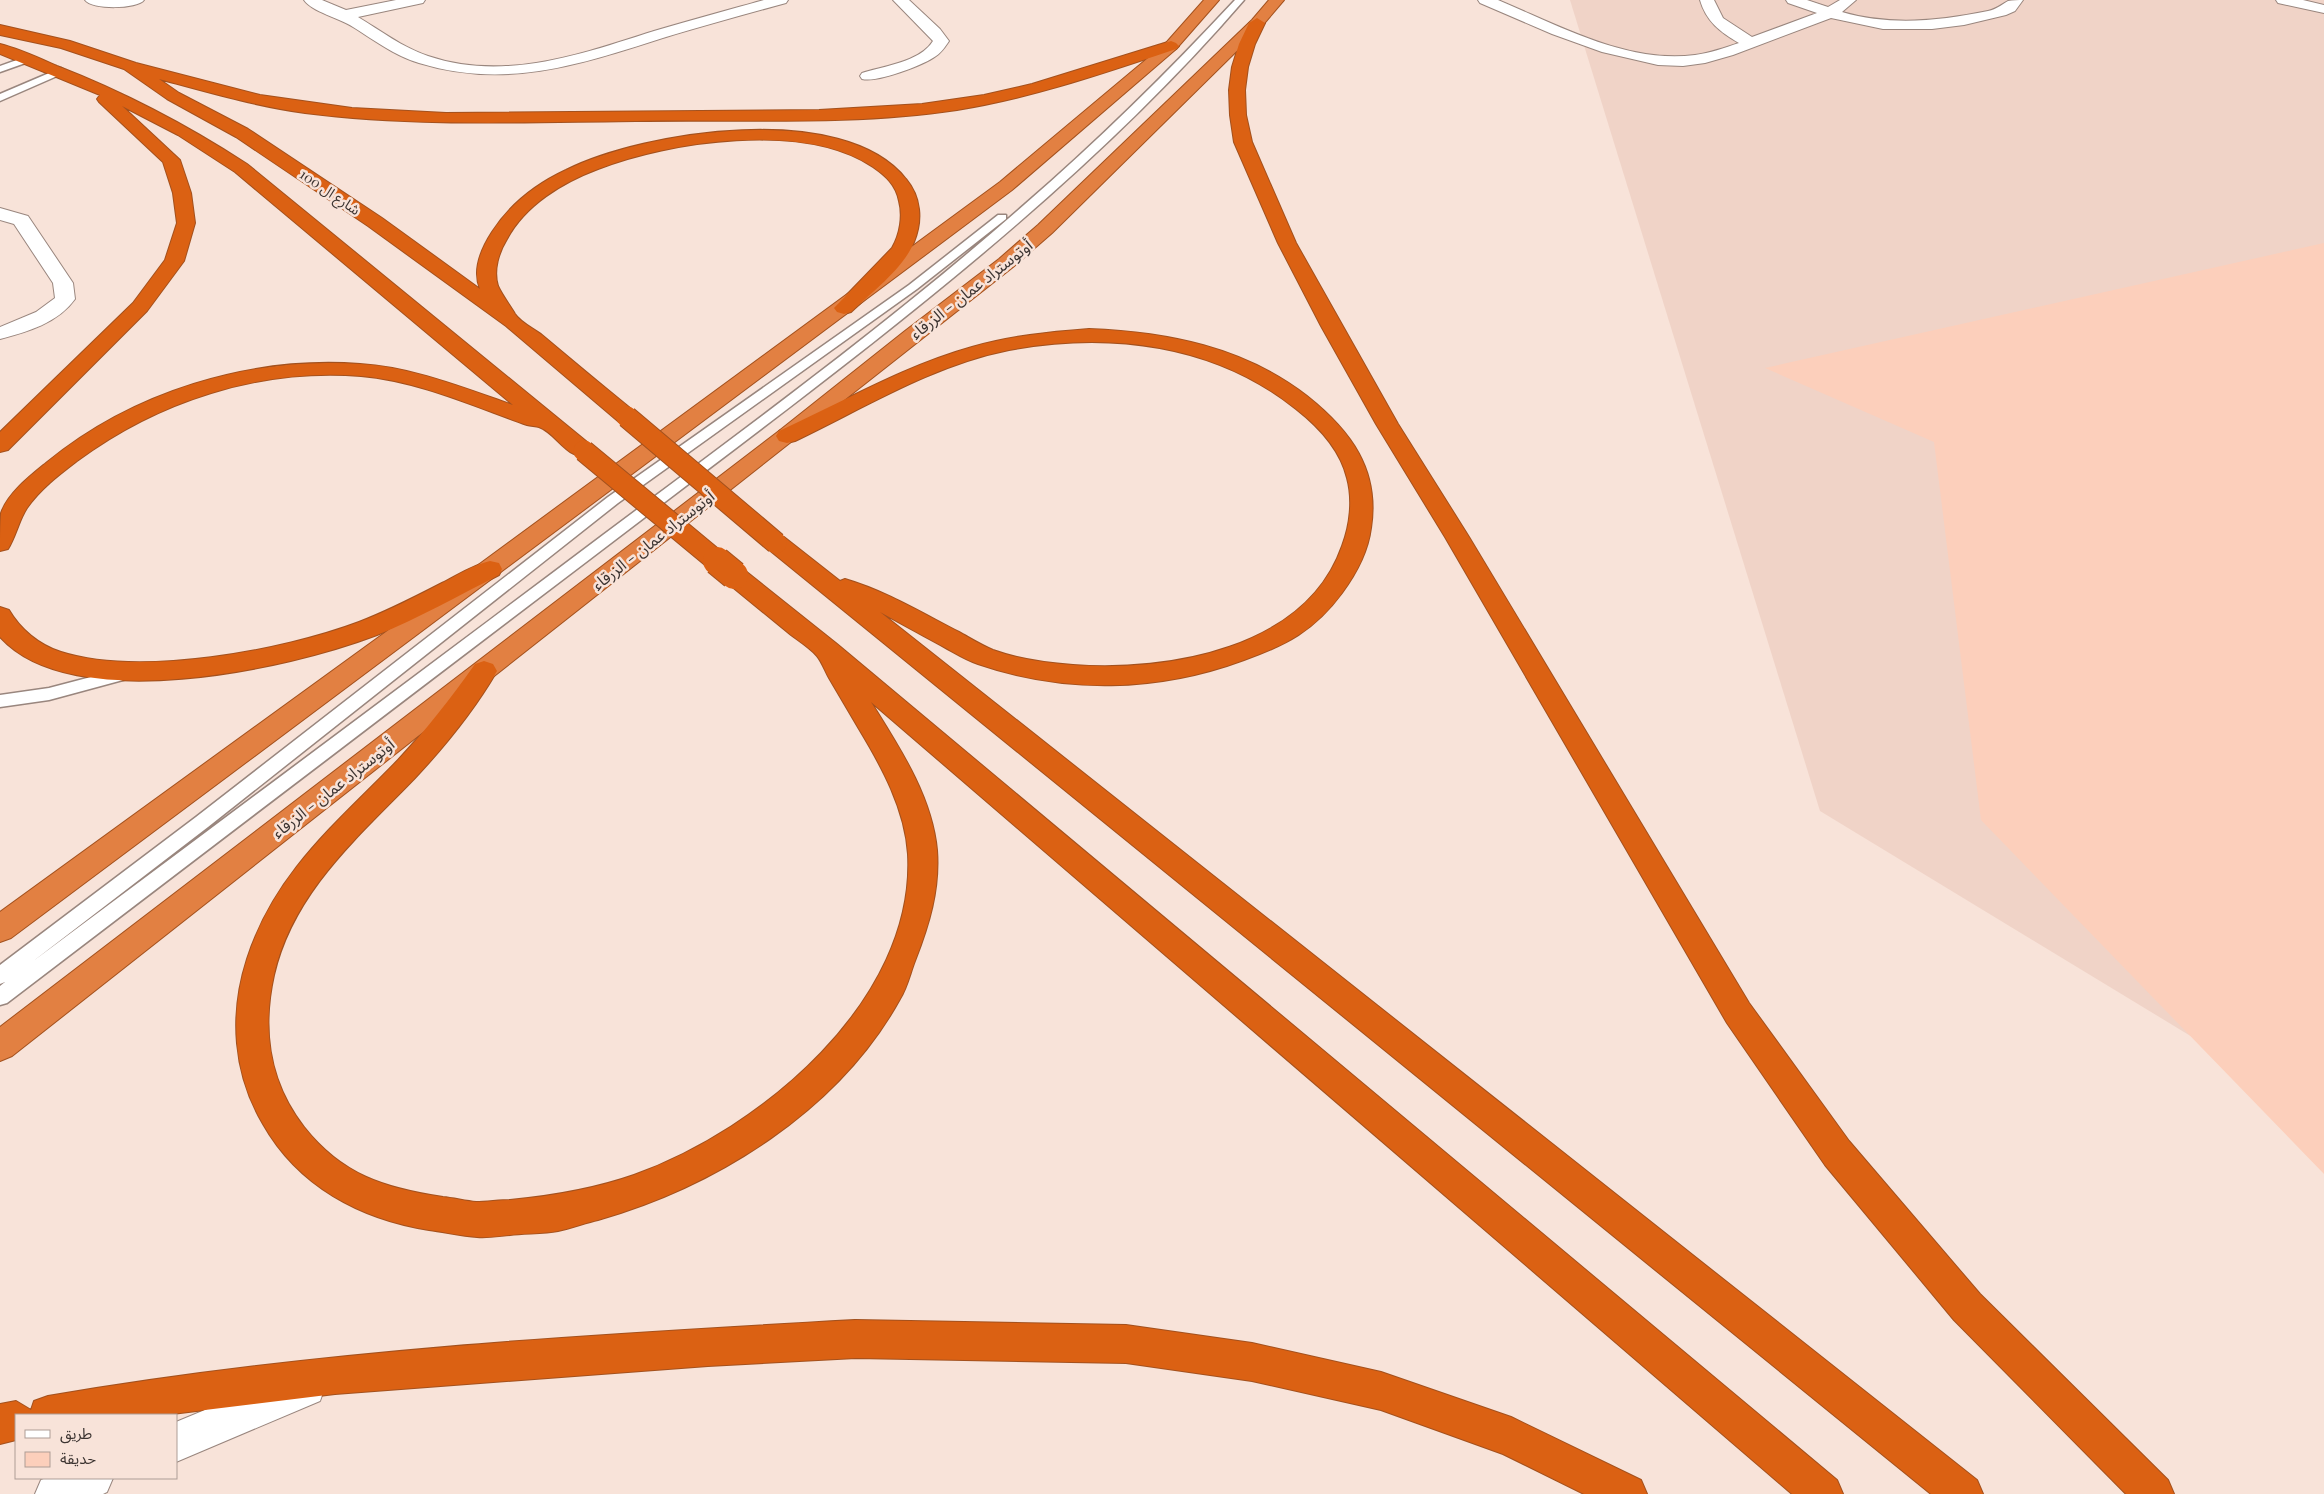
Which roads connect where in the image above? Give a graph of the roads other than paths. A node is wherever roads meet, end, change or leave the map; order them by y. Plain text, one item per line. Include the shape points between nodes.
1 (92, 0) edge
2 (136, 0) edge
3 (311, 0) edge
4 (418, 0) edge
5 (781, 0) edge
6 (900, 0) edge
7 (1212, 0) edge
8 (1232, 0) edge
9 (1240, 0) edge
10 (1277, 0) edge
11 (1486, 0) edge
12 (1707, 0) edge
13 (1793, 0) edge
14 (1849, 0) edge
15 (2016, 0) edge
16 (2283, 0) edge
17 (2324, 9) edge
18 (1830, 13) junction
19 (345, 15) junction
20 (1257, 23) junction
21 (0, 30) edge
22 (1751, 42) junction
23 (1171, 46) junction
24 (0, 49) edge
25 (28, 59) junction
26 (130, 66) junction
27 (0, 70) edge
28 (61, 71) junction
29 (868, 76) dead end
30 (93, 84) junction
31 (0, 98) edge
32 (0, 214) edge
33 (844, 308) junction
34 (513, 322) junction
35 (0, 333) edge
36 (549, 424) junction
37 (787, 436) junction
38 (0, 445) edge
39 (0, 543) edge
40 (490, 569) junction
41 (824, 582) junction
42 (0, 616) edge
43 (828, 651) junction
44 (139, 670) junction
45 (484, 671) junction
46 (0, 701) edge
47 (0, 929) edge
48 (0, 976) edge
49 (0, 997) edge
50 (0, 1046) edge
51 (335, 1375) junction
52 (54, 1414) edge
53 (15, 1421) edge
54 (0, 1424) edge
55 (178, 1441) edge
56 (91, 1479) edge
57 (55, 1494) edge
58 (1627, 1494) edge
59 (1823, 1494) edge
60 (1963, 1494) edge
61 (2154, 1494) edge

1 - 2 street via 101,3
3 - 19 street
4 - 19 street
5 - 19 street via 587,58 512,72 482,71 424,60
6 - 29 street via 935,32 941,41 938,49
7 - 23 highway
8 - 48 lane via 1176,59 1031,194 913,287 613,500
9 - 49 lane via 1186,61 1039,198 937,286
10 - 20 highway, أوتوستراد عمان - الزرقاء
11 - 22 street via 1630,56 1684,61
12 - 22 street via 1713,18 1730,32
13 - 18 street
14 - 18 street
15 - 18 street via 2011,8 2000,13 1939,24 1865,22
16 - 17 street
18 - 22 street
20 - 37 highway, أوتوستراد عمان - الزرقاء via 1045,230
20 - 61 highway via 1240,67 1238,115 1243,142 1288,243 1387,424 1738,1014 1837,1153 1967,1307
21 - 26 highway, شارع ال 100 via 65,44
23 - 26 highway via 994,98 924,109 850,114 385,116 261,100
23 - 33 highway via 1006,186
24 - 25 highway
25 - 27 lane
25 - 28 highway
26 - 34 highway, شارع ال 100 via 173,96 242,133 375,222
28 - 30 highway
28 - 31 lane
30 - 36 highway via 168,121 241,168
30 - 38 highway via 103,98 171,160 182,192 186,223 174,261 140,307
32 - 35 street via 21,220 31,232 63,284 65,300 43,318
33 - 34 highway via 894,258 904,243 910,216 909,202 900,179 889,167 876,160 838,146 796,137 732,136 662,145 617,157 539,192 498,237 489,258 488,284
33 - 40 highway
34 - 41 highway, شارع ال 100, bridge
36 - 39 highway via 395,375 360,370 281,373 238,380 156,406 83,444 39,480 17,506
36 - 43 highway, bridge
37 - 41 highway via 942,362 976,351 1046,338 1117,336 1220,356 1278,384 1329,426 1349,454 1360,485 1362,518 1355,552 1337,584 1308,614 1270,641 1204,665 1130,676 1054,673 985,657 889,606
37 - 45 highway, أوتوستراد عمان - الزرقاء
40 - 44 highway via 350,634 253,659 176,670
40 - 47 highway
41 - 60 highway, شارع ال 100
42 - 44 highway via 13,635 50,659 104,670
43 - 45 highway via 875,730 908,796 921,841 922,892 912,936 883,1000 844,1054 792,1105 728,1148 658,1185 582,1210 506,1221 433,1216 369,1198 316,1166 279,1124 262,1090 253,1053 252,1015 258,976 270,938 289,901 312,866 439,732
43 - 59 highway
44 - 46 lane via 64,690
45 - 50 highway, أوتوستراد عمان - الزرقاء
51 - 52 highway via 147,1398
51 - 55 street
51 - 58 highway via 559,1357 856,1339 1126,1344 1252,1362 1381,1391 1511,1437
53 - 54 highway
56 - 57 street

